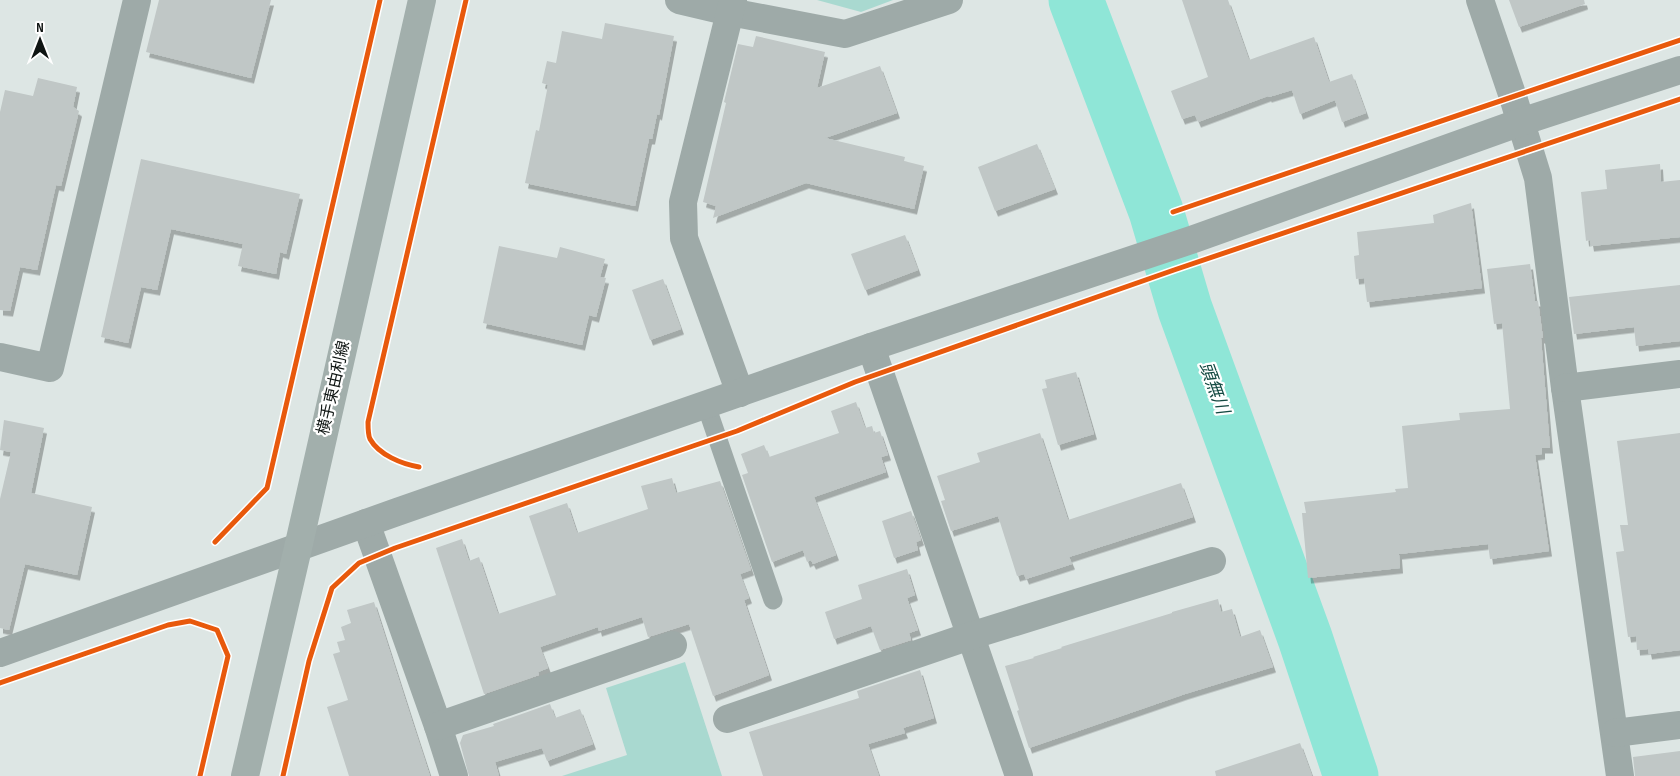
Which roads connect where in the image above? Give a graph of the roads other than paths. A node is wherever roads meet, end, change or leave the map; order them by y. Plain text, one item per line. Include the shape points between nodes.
1 (137, 0) edge
2 (422, 0) edge
3 (679, 0) edge
4 (949, 0) edge
5 (1480, 0) edge
6 (731, 6) edge
7 (1680, 70) edge
8 (1520, 122) junction
9 (871, 347) junction
10 (0, 357) edge
11 (1680, 374) edge
12 (1565, 388) junction
13 (740, 393) junction
14 (706, 405) junction
15 (366, 523) junction
16 (298, 548) junction
17 (1212, 561) dead end
18 (773, 600) dead end
19 (970, 636) junction
20 (673, 645) dead end
21 (0, 653) edge
22 (727, 719) dead end
23 (1680, 725) edge
24 (438, 726) junction
25 (1615, 733) junction
26 (245, 776) edge
27 (454, 776) edge
28 (1019, 776) edge
29 (1620, 776) edge

1 - 10 street via 50,368
2 - 16 main road, 横手東由利線
3 - 6 street
4 - 6 street via 845,34
5 - 8 street
6 - 13 street via 683,202 684,238
7 - 8 street
8 - 9 street via 1189,240
8 - 12 street via 1538,178
9 - 13 street
9 - 19 street
11 - 12 street
12 - 25 street
13 - 14 street
14 - 15 street
14 - 18 lane
15 - 16 street
15 - 24 street
16 - 21 street
16 - 26 main road, 横手東由利線
17 - 19 street
19 - 22 street
19 - 28 street
20 - 24 street
23 - 25 street
24 - 27 street
25 - 29 street

